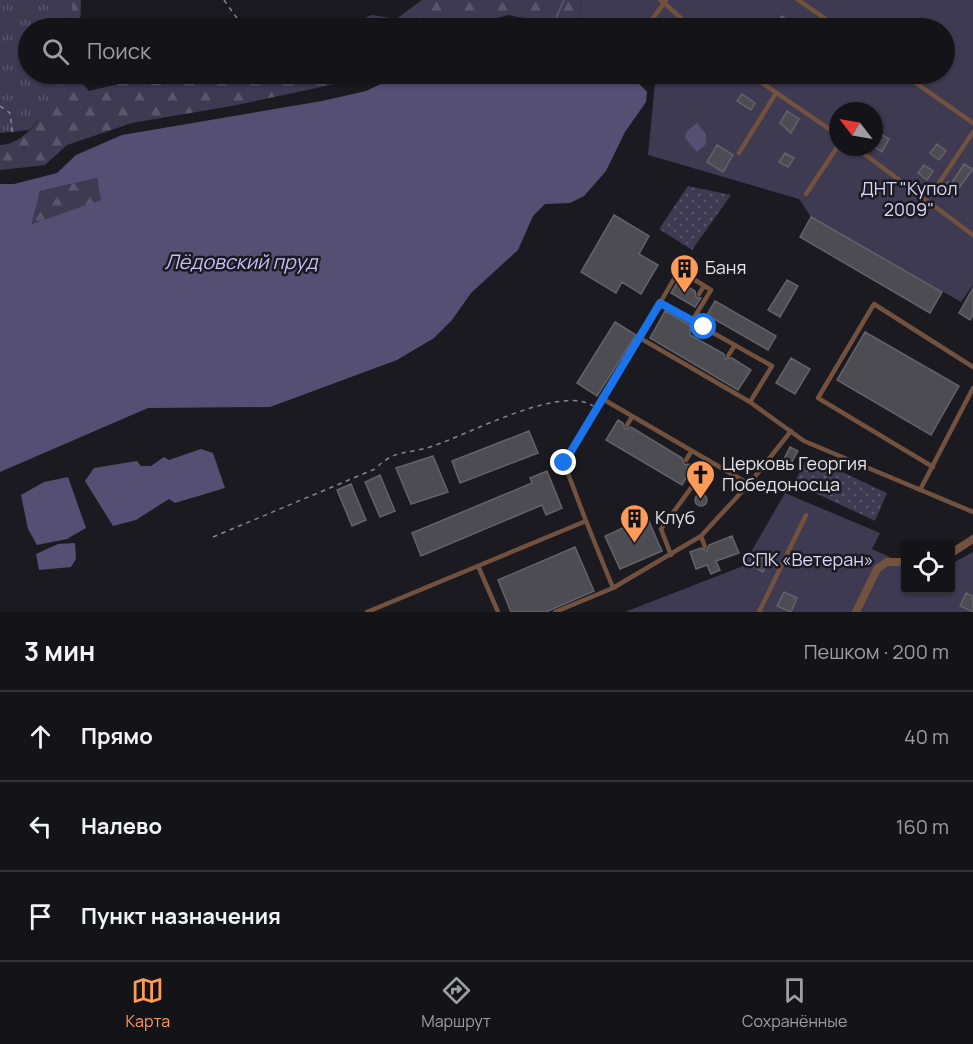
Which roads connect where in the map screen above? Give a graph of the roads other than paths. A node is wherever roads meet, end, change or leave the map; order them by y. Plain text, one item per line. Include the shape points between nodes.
1 (798, 0) edge
2 (663, 1) edge
3 (652, 18) edge
4 (681, 18) edge
5 (824, 18) edge
6 (763, 84) edge
7 (917, 84) edge
8 (776, 93) junction
9 (973, 123) edge
10 (829, 129) edge
11 (973, 132) edge
12 (740, 153) dead end
13 (831, 156) edge
14 (867, 156) edge
15 (935, 189) dead end
16 (806, 194) dead end
17 (973, 235) edge
18 (704, 286) junction
19 (699, 294) dead end
20 (660, 303) junction
21 (654, 314) junction
22 (661, 318) dead end
23 (692, 321) junction
24 (704, 327) junction
25 (694, 332) dead end
26 (640, 338) junction
27 (735, 345) junction
28 (728, 356) dead end
29 (973, 367) edge
30 (973, 388) edge
31 (602, 398) junction
32 (750, 402) junction
33 (632, 417) junction
34 (627, 425) dead end
35 (791, 431) junction
36 (691, 452) junction
37 (686, 460) dead end
38 (710, 462) junction
39 (933, 467) junction
40 (749, 484) junction
41 (920, 490) junction
42 (973, 512) edge
43 (806, 515) dead end
44 (586, 521) junction
45 (663, 533) junction
46 (656, 536) dead end
47 (701, 537) junction
48 (973, 539) edge
49 (705, 547) dead end
50 (955, 551) edge
51 (671, 555) junction
52 (901, 562) edge
53 (479, 568) junction
54 (613, 588) junction
55 (367, 612) edge
56 (498, 612) edge
57 (555, 612) edge
58 (759, 612) edge
59 (856, 612) edge

1 - 5 lane
2 - 3 lane
2 - 4 lane
6 - 8 lane
7 - 9 lane
8 - 10 lane
8 - 12 lane
11 - 15 lane
13 - 16 lane
14 - 17 lane
18 - 19 lane
18 - 20 lane via 679,270
18 - 23 lane via 711,290
20 - 21 lane
20 - 23 lane
21 - 22 lane
21 - 26 lane
23 - 24 lane
24 - 25 lane via 699,335
24 - 27 lane
26 - 31 lane
26 - 32 lane
27 - 28 lane
27 - 32 lane via 772,366
29 - 39 lane via 873,304 818,398
30 - 39 lane
31 - 33 lane
31 - 44 lane via 564,463
32 - 35 lane
33 - 34 lane
33 - 36 lane
35 - 40 lane
35 - 41 lane via 804,441
36 - 37 lane
36 - 38 lane
38 - 40 lane
38 - 45 lane via 661,529
39 - 41 lane
40 - 47 lane
41 - 42 lane
43 - 58 lane
44 - 53 lane
44 - 54 lane
45 - 46 lane
45 - 51 lane
47 - 49 lane
47 - 51 lane
48 - 50 street
51 - 54 lane
52 - 59 street via 887,562 877,569
53 - 55 lane
53 - 56 lane
54 - 57 lane

